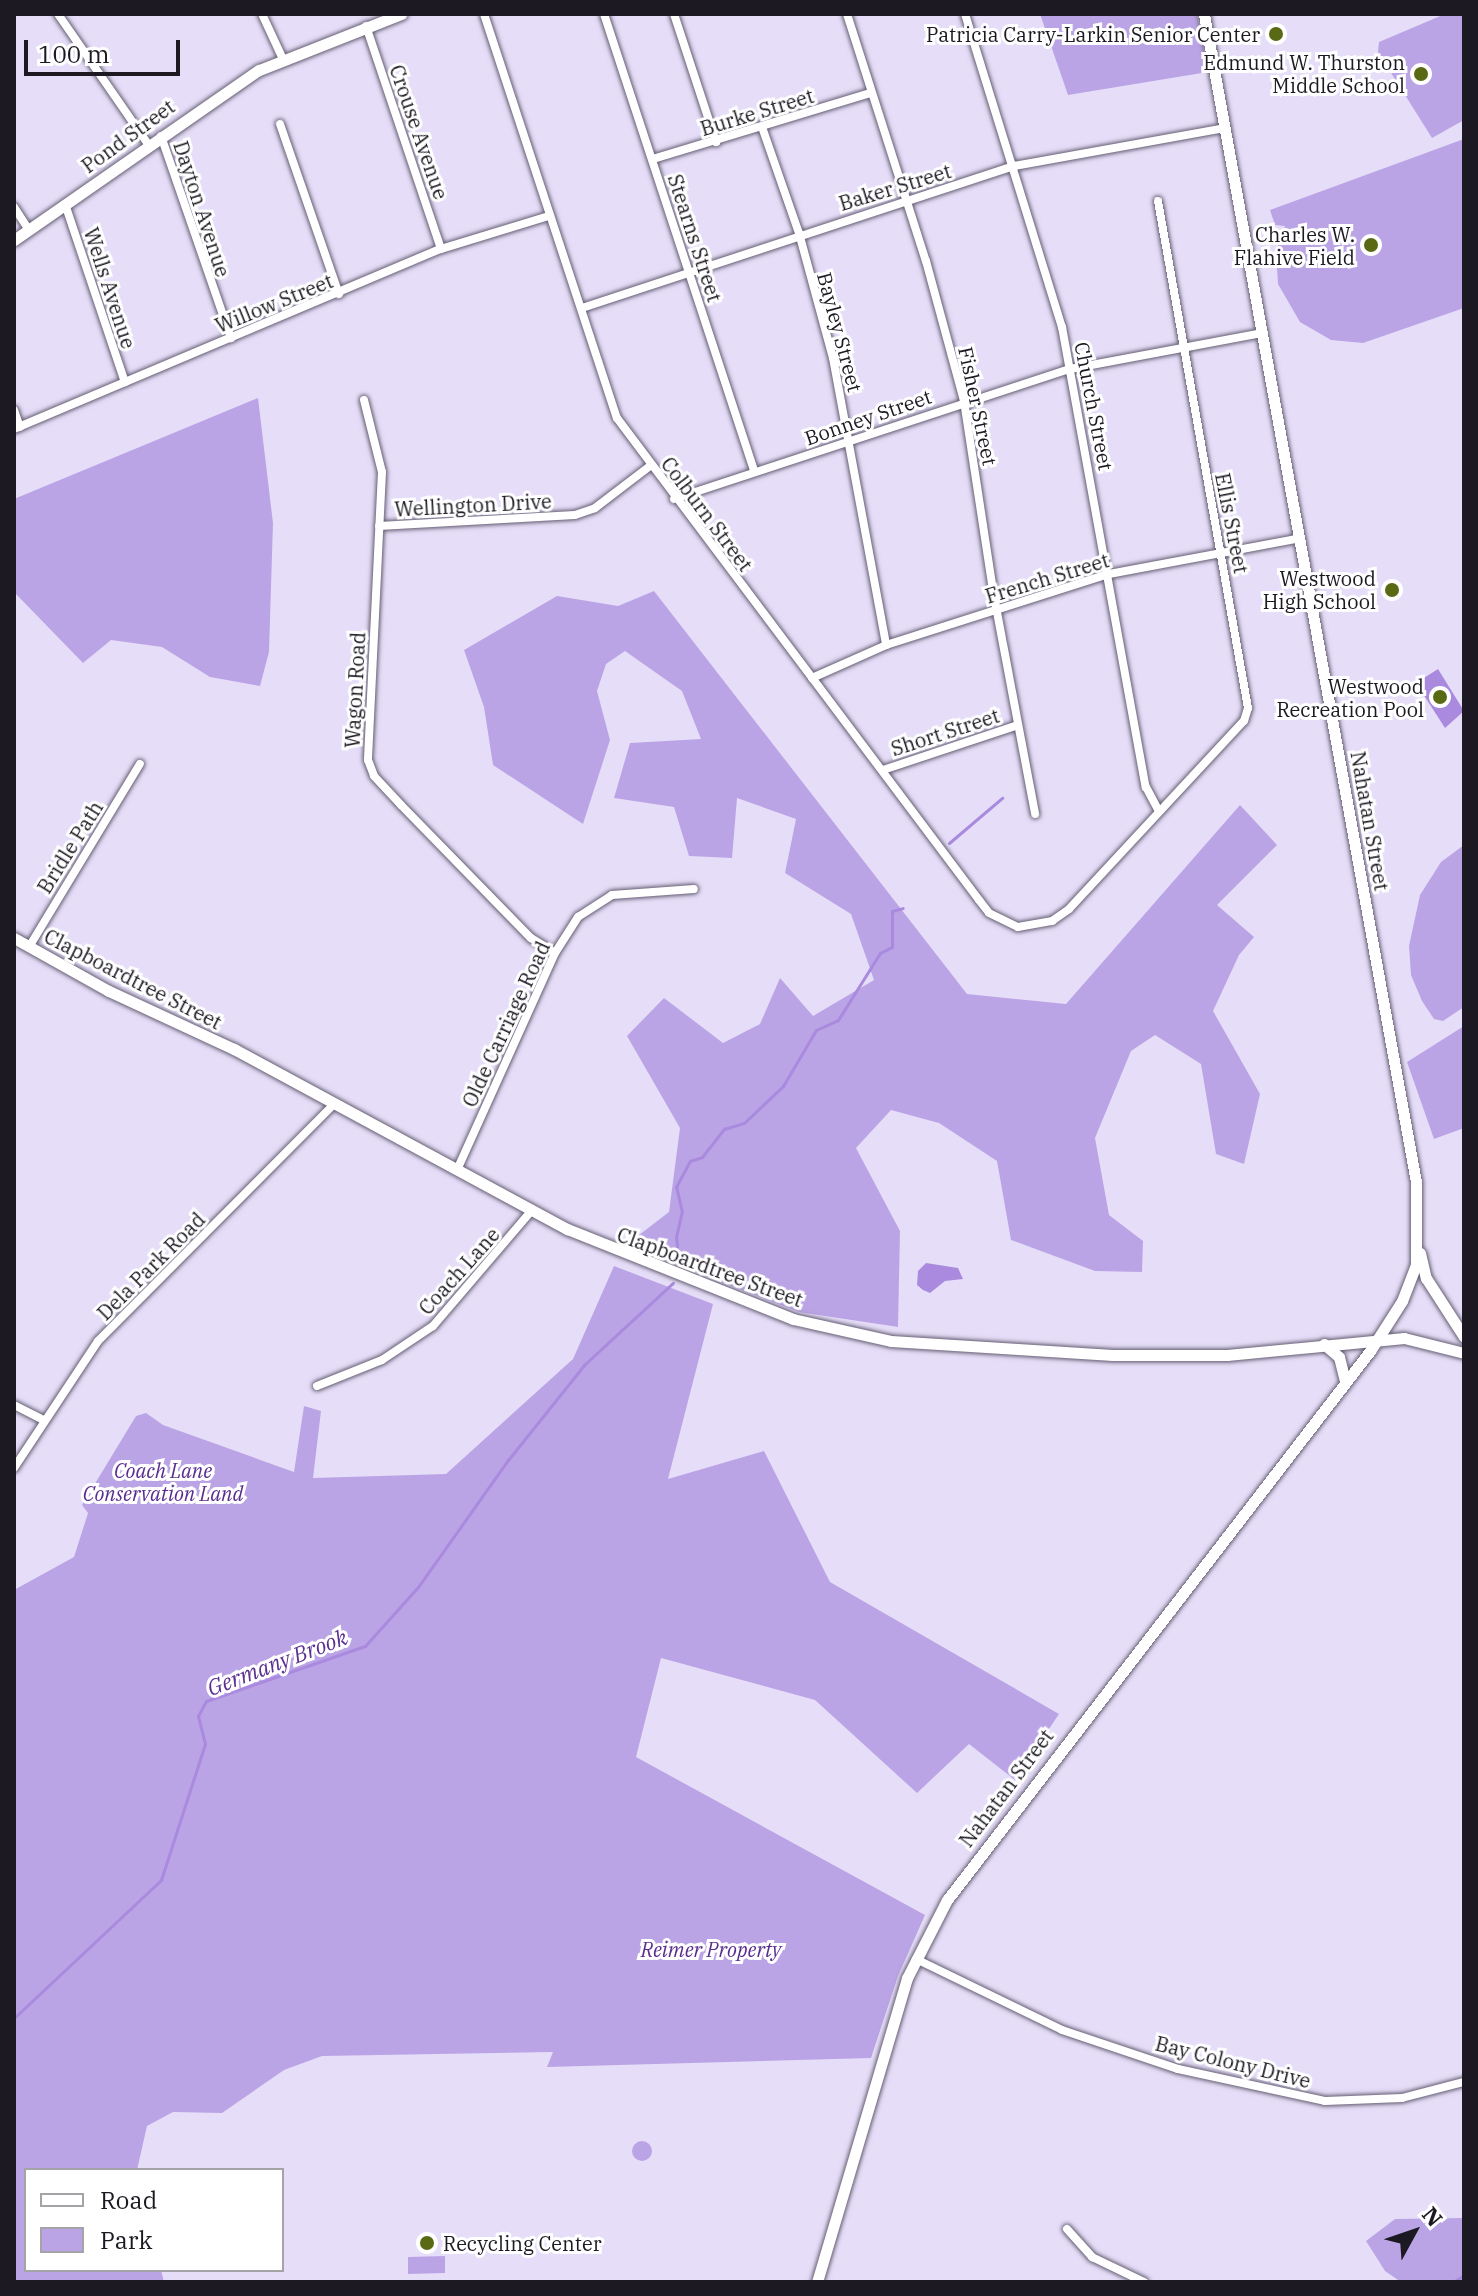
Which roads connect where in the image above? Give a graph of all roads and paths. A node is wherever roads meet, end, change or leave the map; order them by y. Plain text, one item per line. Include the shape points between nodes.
1 (58, 14) edge
2 (262, 14) edge
3 (401, 14) edge
4 (484, 14) edge
5 (604, 14) edge
6 (674, 14) edge
7 (847, 14) edge
8 (965, 14) edge
9 (1204, 14) edge
10 (365, 25) junction
11 (282, 57) junction
12 (870, 93) junction
13 (280, 124) dead end
14 (762, 127) junction
15 (1225, 128) junction
16 (161, 135) junction
17 (716, 142) junction
18 (148, 144) junction
19 (653, 159) junction
20 (1014, 166) junction
21 (905, 200) junction
22 (1158, 201) dead end
23 (65, 204) junction
24 (14, 207) edge
25 (549, 216) junction
26 (29, 230) junction
27 (799, 233) junction
28 (14, 240) edge
29 (441, 249) junction
30 (688, 271) junction
31 (339, 294) junction
32 (582, 308) junction
33 (1262, 333) junction
34 (231, 338) junction
35 (1184, 347) junction
36 (1070, 369) junction
37 (125, 382) junction
38 (364, 400) dead end
39 (964, 401) junction
40 (14, 410) edge
41 (17, 428) edge
42 (851, 439) junction
43 (650, 466) junction
44 (754, 471) junction
45 (674, 499) junction
46 (379, 526) junction
47 (1301, 538) junction
48 (1223, 552) junction
49 (1109, 574) junction
50 (998, 610) junction
51 (886, 645) junction
52 (812, 678) junction
53 (1018, 725) junction
54 (140, 764) dead end
55 (883, 770) junction
56 (1158, 810) junction
57 (1035, 814) dead end
58 (694, 889) dead end
59 (1052, 921) joint
60 (14, 938) edge
61 (29, 947) junction
62 (555, 953) junction
63 (333, 1105) junction
64 (457, 1170) junction
65 (532, 1210) junction
66 (1419, 1244) junction
67 (1464, 1337) edge
68 (1377, 1338) junction
69 (1323, 1343) junction
70 (1464, 1353) edge
71 (1345, 1381) junction
72 (317, 1386) dead end
73 (14, 1405) edge
74 (44, 1420) junction
75 (14, 1468) edge
76 (916, 1959) junction
77 (1464, 2082) edge
78 (1067, 2229) dead end
79 (817, 2282) edge
80 (1144, 2282) edge

1 - 18 street
2 - 11 street
3 - 10 main road, Pond Street
4 - 25 street, Colburn Street
5 - 19 street, Stearns Street
6 - 17 street
7 - 12 street, Fisher Street
8 - 20 street, Church Street
9 - 15 main road, Nahatan Street
10 - 11 main road, Pond Street
10 - 29 street, Crouse Avenue
11 - 16 main road, Pond Street
12 - 14 street, Burke Street
12 - 21 street, Fisher Street
13 - 31 street
14 - 17 street, Burke Street
14 - 27 street, Bayley Street
15 - 20 street, Baker Street
15 - 33 main road, Nahatan Street
16 - 18 main road, Pond Street
16 - 34 street, Dayton Avenue
17 - 19 street, Burke Street
18 - 23 main road, Pond Street
19 - 30 street, Stearns Street
20 - 21 street, Baker Street
20 - 36 street, Church Street
21 - 27 street, Baker Street
21 - 39 street, Fisher Street
22 - 35 street, Ellis Street
23 - 26 main road, Pond Street
23 - 37 street, Wells Avenue
24 - 26 street
25 - 29 street, Willow Street
25 - 32 street, Colburn Street
26 - 28 main road, Pond Street
27 - 30 street, Baker Street
27 - 42 street, Bayley Street
29 - 31 street, Willow Street
30 - 32 street, Baker Street
30 - 44 street, Stearns Street
31 - 34 street, Willow Street
32 - 43 street, Colburn Street via 617,418
33 - 35 street, Bonney Street
33 - 47 main road, Nahatan Street
34 - 37 street, Willow Street
35 - 36 street, Bonney Street
35 - 48 street, Ellis Street
36 - 39 street, Bonney Street
36 - 49 street, Church Street
37 - 41 street, Willow Street
38 - 46 street, Wagon Road via 382,472
39 - 42 street, Bonney Street
39 - 50 street, Fisher Street
40 - 41 street
42 - 44 street, Bonney Street
42 - 51 street, Bayley Street
43 - 45 street, Colburn Street
43 - 46 street, Wellington Drive via 595,508 575,515
44 - 45 street, Bonney Street
45 - 52 street, Colburn Street
46 - 62 street, Wagon Road via 365,741 374,776 531,938
47 - 48 street, French Street
47 - 66 main road, Nahatan Street via 1414,1168
48 - 49 street, French Street
48 - 56 street, Ellis Street via 1248,708 1244,721
49 - 50 street, French Street
49 - 56 street, Church Street via 1146,787
50 - 51 street, French Street
50 - 53 street, Fisher Street
51 - 52 street, French Street
52 - 55 street, Colburn Street
53 - 55 street, Short Street
53 - 57 street, Fisher Street
54 - 61 street, Bridle Path
55 - 59 street, Colburn Street via 989,913 1018,927
56 - 59 street, Ellis Street
58 - 62 street, Olde Carriage Road via 663,888 600,900 578,917
60 - 61 main road, Clapboardtree Street
61 - 63 main road, Clapboardtree Street via 234,1049
62 - 64 street, Olde Carriage Road
63 - 64 main road, Clapboardtree Street
63 - 74 street, Dela Park Road via 98,1341
64 - 65 main road, Clapboardtree Street
65 - 69 main road, Clapboardtree Street via 626,1257 727,1297 793,1319 891,1341 1181,1357
65 - 72 street, Coach Lane via 433,1326 382,1360
66 - 67 main road via 1426,1278
66 - 68 main road, Nahatan Street via 1402,1301
68 - 69 main road, Clapboardtree Street
68 - 70 main road, Clapboardtree Street via 1422,1341
68 - 71 main road, Nahatan Street
69 - 71 main road via 1339,1357
71 - 76 main road, Nahatan Street via 973,1862
73 - 74 street
74 - 75 street, Dela Park Road
76 - 77 street, Bay Colony Drive via 1062,2030 1178,2069 1325,2101 1402,2098
76 - 79 main road, Nahatan Street via 861,2120
78 - 80 street via 1092,2257

